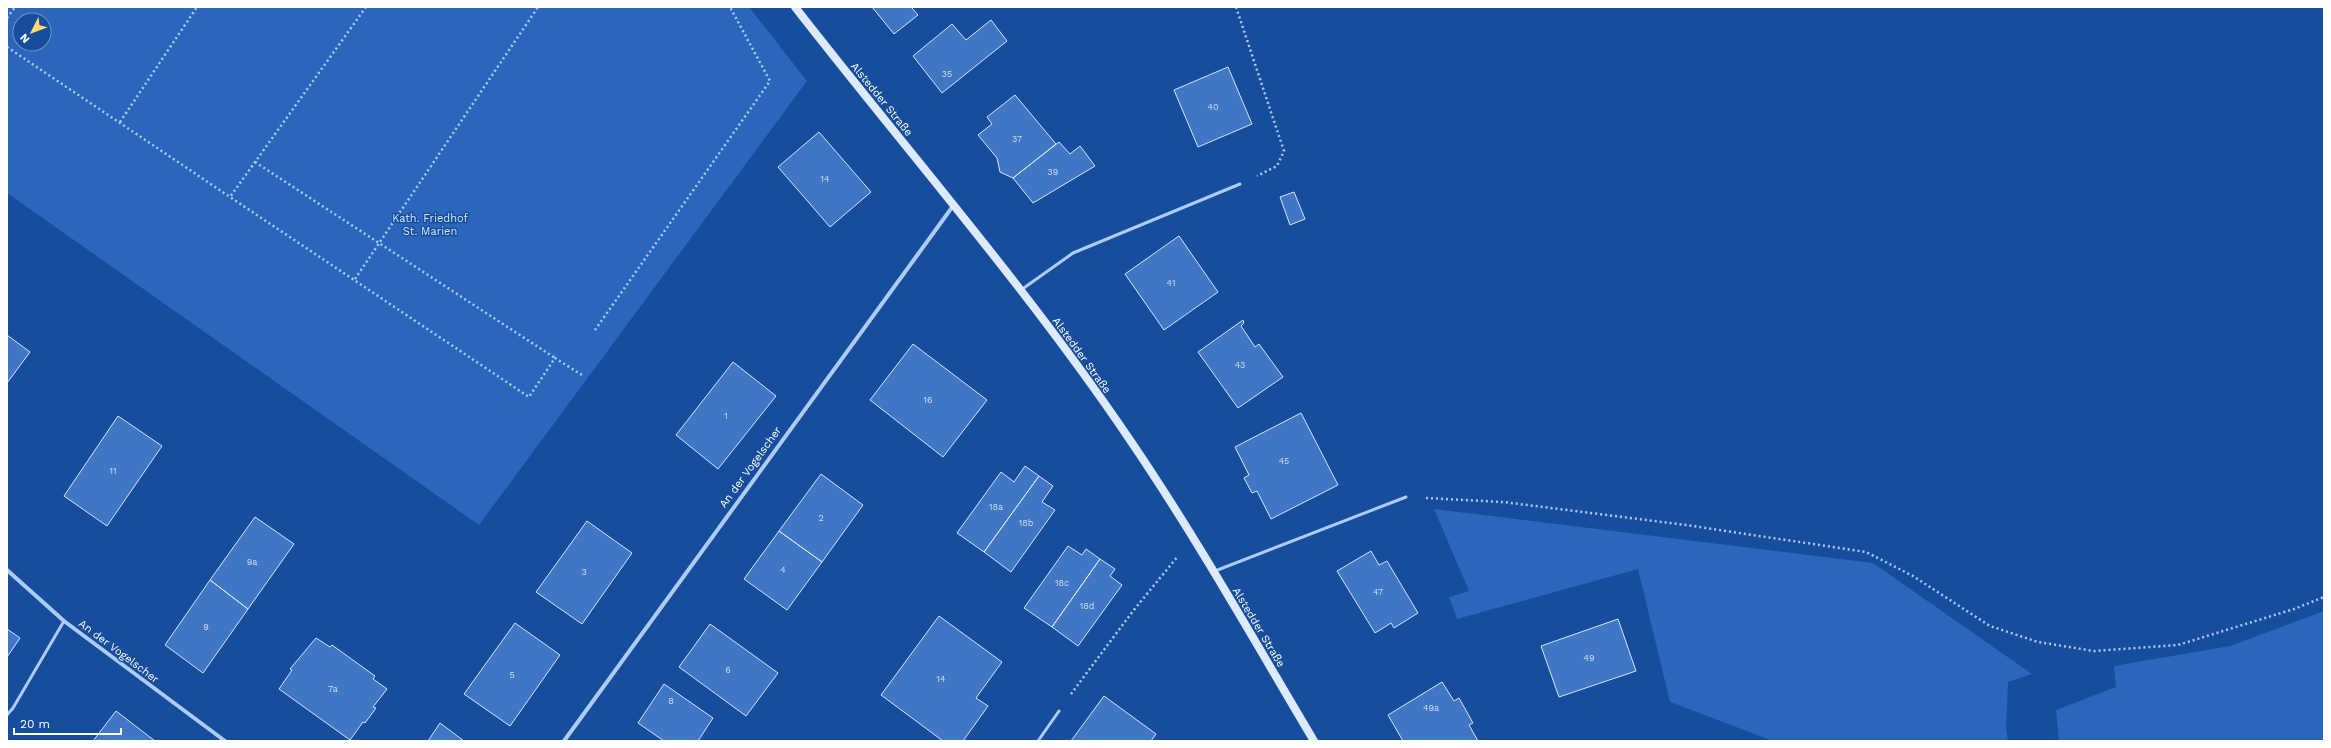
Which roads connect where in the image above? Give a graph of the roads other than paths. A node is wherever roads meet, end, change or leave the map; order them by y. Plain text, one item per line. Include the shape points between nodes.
1 (795, 7) edge
2 (1240, 184) road end
3 (953, 206) junction
4 (1021, 290) junction
5 (1406, 497) road end
6 (7, 570) edge
7 (1213, 572) junction
8 (64, 621) junction
9 (1059, 711) road end
10 (7, 715) edge
11 (225, 741) edge
12 (564, 741) edge
13 (1038, 741) edge
14 (1314, 741) edge

1 - 3 street, Alstedder Straße
2 - 4 lane via 1073,253
3 - 4 street, Alstedder Straße
3 - 12 street, An der Vogelscher
4 - 7 street, Alstedder Straße via 1130,440
5 - 7 lane
6 - 8 street, An der Vogelscher
7 - 14 street, Alstedder Straße
8 - 10 lane via 14,708
8 - 11 street, An der Vogelscher
9 - 13 lane

